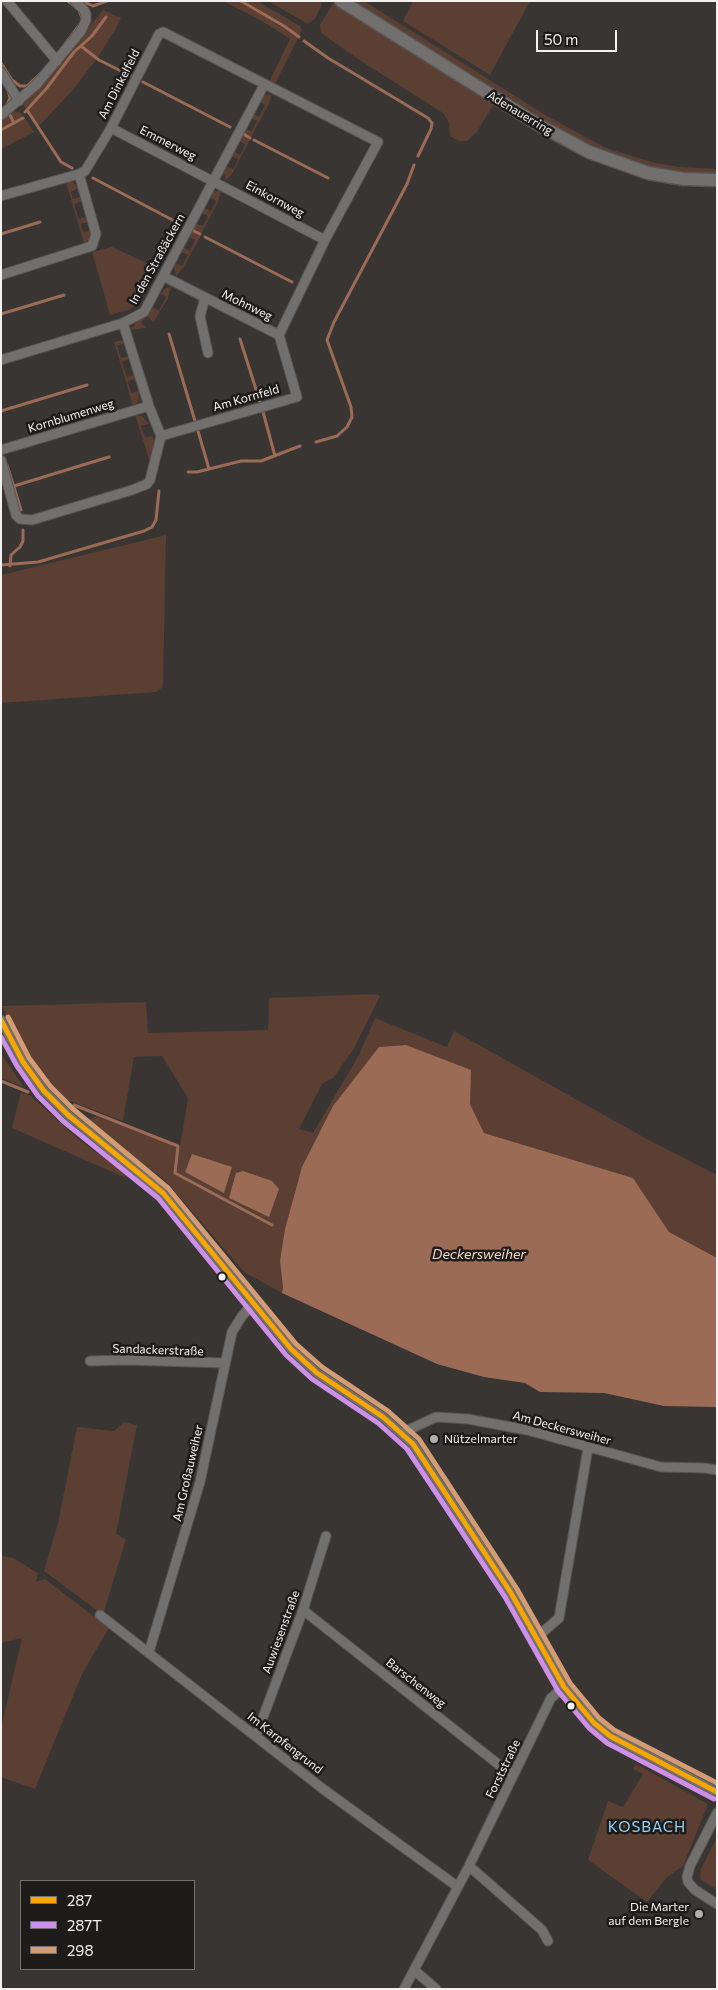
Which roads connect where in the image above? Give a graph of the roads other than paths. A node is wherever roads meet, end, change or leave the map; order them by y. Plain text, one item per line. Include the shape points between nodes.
1 (7, 1) edge
2 (75, 1) edge
3 (341, 1) edge
4 (58, 60) junction
5 (1, 72) edge
6 (264, 85) junction
7 (19, 100) junction
8 (1, 116) edge
9 (111, 128) junction
10 (79, 174) junction
11 (214, 180) junction
12 (717, 180) edge
13 (1, 196) edge
14 (325, 240) junction
15 (1, 275) edge
16 (163, 276) junction
17 (205, 298) junction
18 (123, 323) junction
19 (279, 335) junction
20 (208, 353) dead end
21 (1, 360) edge
22 (149, 406) junction
23 (161, 436) junction
24 (1, 450) edge
25 (1, 460) edge
26 (1, 1020) edge
27 (253, 1304) junction
28 (90, 1361) dead end
29 (225, 1363) junction
30 (402, 1433) junction
31 (588, 1448) junction
32 (717, 1470) edge
33 (326, 1536) dead end
34 (303, 1610) junction
35 (100, 1615) dead end
36 (537, 1637) junction
37 (149, 1652) junction
38 (564, 1687) junction
39 (256, 1736) junction
40 (514, 1774) junction
41 (717, 1792) edge
42 (717, 1813) edge
43 (470, 1866) junction
44 (458, 1887) junction
45 (717, 1904) edge
46 (548, 1941) dead end
47 (414, 1970) junction
48 (404, 1989) edge
49 (436, 1989) edge

1 - 4 street
2 - 4 street via 84,10 86,20
3 - 12 main road, Adenauerring via 539,125 588,152 648,173
4 - 7 street
5 - 7 street
6 - 9 street, Am Dinkelfeld via 163,32 159,34
6 - 11 street, In den Straßäckern
6 - 14 street via 378,142
7 - 8 street
9 - 10 street, Am Dinkelfeld via 90,165
9 - 11 street, Emmerweg
10 - 13 street
10 - 15 street via 96,234 92,246
11 - 14 street, Einkornweg
11 - 16 street, In den Straßäckern
14 - 19 street
16 - 17 street, Mohnweg
16 - 18 street, In den Straßäckern via 144,312
17 - 19 street, Mohnweg
17 - 20 street, Mohnweg via 200,316
18 - 21 street, In den Straßäckern
18 - 22 street
19 - 23 street, Am Kornfeld via 297,397
22 - 23 street
22 - 24 street, Kornblumenweg
23 - 25 street via 147,484 32,520 20,519 16,515
26 - 27 street via 23,1062 44,1091 68,1115 163,1193
27 - 29 street, Am Großauweiher via 235,1325
27 - 30 street via 291,1349 317,1373
28 - 29 street, Sandackerstraße
29 - 37 street, Am Großauweiher via 200,1482
30 - 31 street, Am Deckersweiher via 436,1417 527,1430
30 - 36 street via 414,1444 479,1540
31 - 32 street, Am Deckersweiher via 661,1467
31 - 36 street via 560,1618
33 - 34 street, Auwiesenstraße
34 - 39 street, Auwiesenstraße
34 - 40 street, Barschenweg
35 - 37 street, Im Karpfengrund
36 - 38 street
37 - 39 street, Im Karpfengrund
38 - 40 street, Forststraße via 551,1698
38 - 41 street via 594,1723 610,1736
39 - 44 street, Im Karpfengrund
40 - 43 street, Forststraße
42 - 45 street via 687,1877 695,1890
43 - 44 street, Forststraße
43 - 46 street via 542,1930
44 - 47 street, Forststraße
47 - 48 street, Forststraße
47 - 49 street

